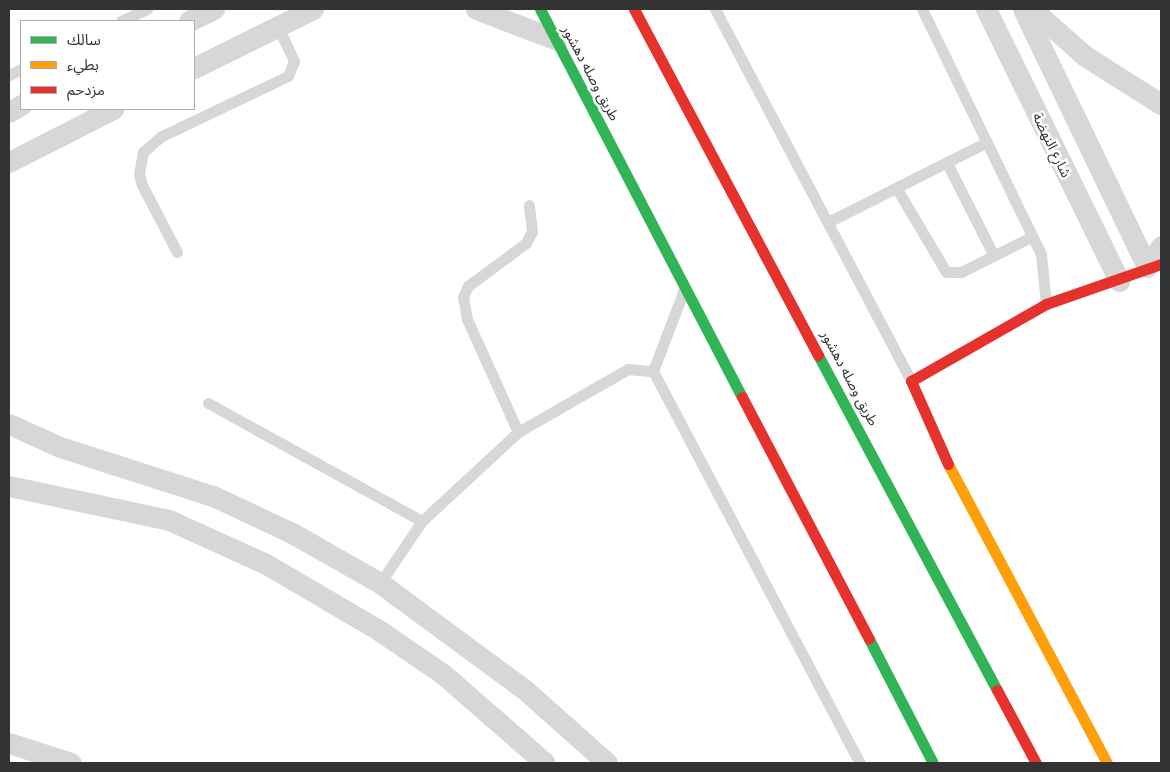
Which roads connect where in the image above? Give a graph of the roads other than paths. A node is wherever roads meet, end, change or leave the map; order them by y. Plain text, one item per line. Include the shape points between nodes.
1 (147, 9) edge
2 (214, 9) edge
3 (313, 9) edge
4 (476, 9) edge
5 (540, 9) edge
6 (634, 9) edge
7 (715, 9) edge
8 (922, 9) edge
9 (986, 9) edge
10 (1023, 9) edge
11 (1032, 9) edge
12 (123, 20) edge
13 (191, 20) edge
14 (278, 26) junction
15 (558, 40) junction
16 (195, 68) edge
17 (1161, 104) edge
18 (20, 106) edge
19 (111, 110) edge
20 (9, 112) edge
21 (987, 142) junction
22 (9, 162) edge
23 (947, 163) junction
24 (896, 189) junction
25 (529, 205) dead end
26 (828, 222) junction
27 (1033, 236) junction
28 (1161, 246) edge
29 (177, 252) dead end
30 (994, 256) junction
31 (1154, 265) edge
32 (1119, 281) junction
33 (686, 286) junction
34 (1046, 304) junction
35 (653, 371) junction
36 (911, 381) junction
37 (208, 403) dead end
38 (9, 424) edge
39 (518, 432) junction
40 (9, 486) edge
41 (422, 521) junction
42 (380, 583) junction
43 (9, 743) edge
44 (71, 763) edge
45 (545, 763) edge
46 (607, 763) edge
47 (860, 763) edge
48 (933, 763) edge
49 (1036, 763) edge
50 (1107, 763) edge

1 - 12 lane
2 - 13 street
3 - 14 street
4 - 15 street
5 - 15 main road, طريق وصله دهشور
6 - 49 main road, طريق وصله دهشور
7 - 26 lane
8 - 21 lane
9 - 32 street, شارع النهضة
10 - 31 street
11 - 17 street via 1085,56
14 - 16 street
14 - 29 lane via 294,61 288,76 160,137 143,152 139,174 142,185
15 - 33 main road, طريق وصله دهشور
18 - 20 street
19 - 22 street
21 - 23 lane
21 - 27 lane
23 - 24 lane
23 - 30 lane
24 - 26 lane
24 - 30 lane via 940,268 961,272
25 - 39 lane via 532,231 526,243 468,286 463,297 467,319
26 - 36 lane
27 - 30 lane
27 - 34 lane via 1046,274
28 - 31 street
31 - 32 main road
32 - 34 main road
33 - 35 lane
33 - 48 main road, طريق وصله دهشور
34 - 36 main road
35 - 39 lane via 628,369
35 - 47 lane
36 - 50 main road via 947,461
37 - 41 lane
38 - 42 street via 60,447 213,496 292,533
39 - 41 lane
40 - 45 street via 169,520 266,564 380,631 442,674
41 - 42 lane
42 - 46 street via 524,689
43 - 44 street

